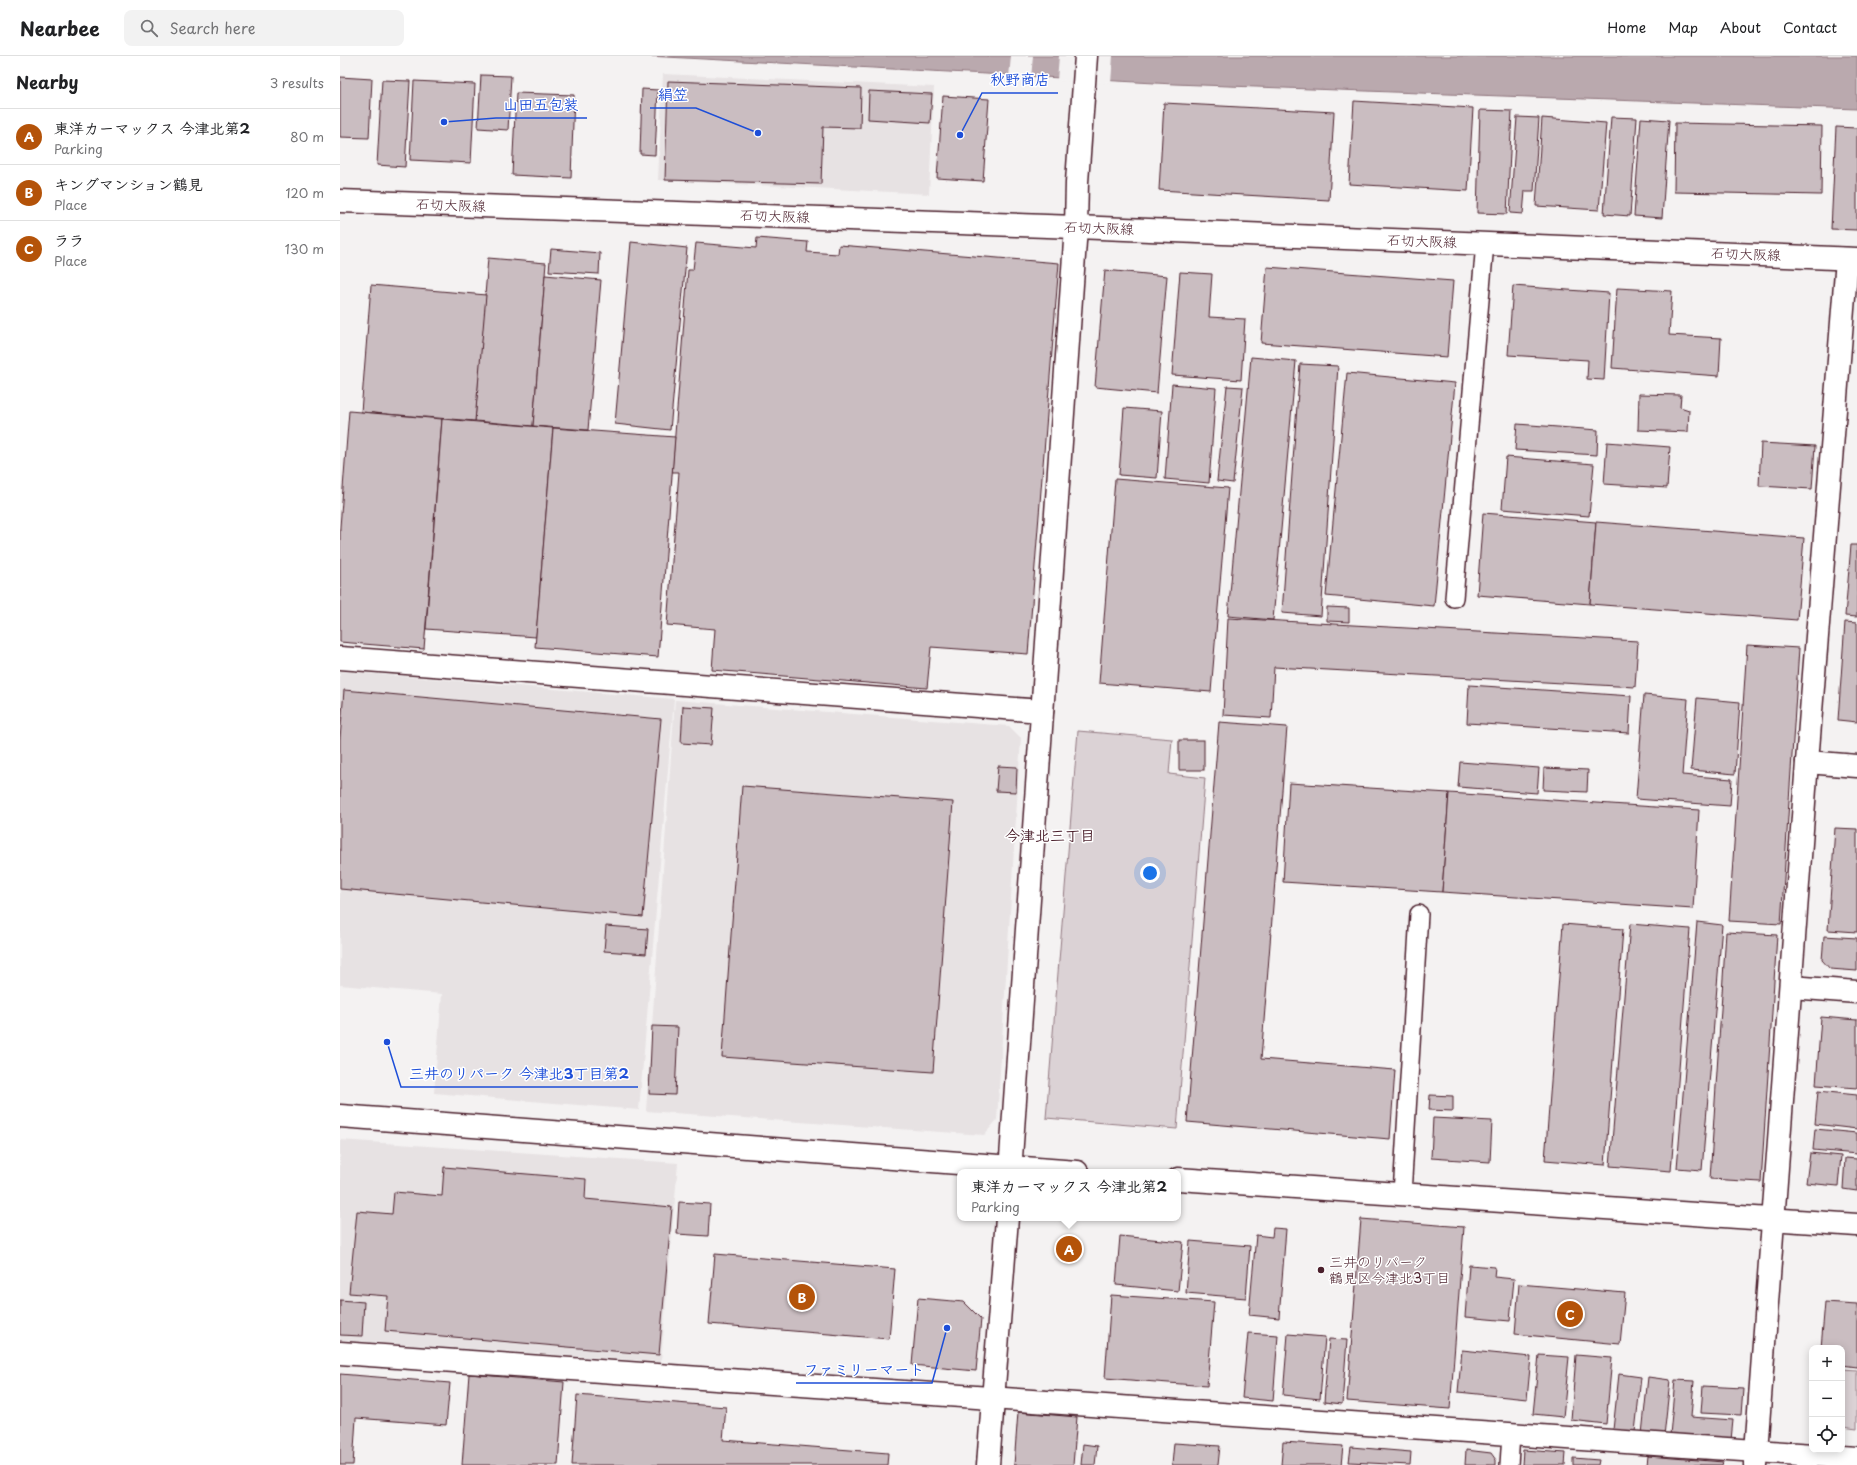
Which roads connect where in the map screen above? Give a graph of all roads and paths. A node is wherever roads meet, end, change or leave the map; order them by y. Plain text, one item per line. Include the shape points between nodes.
1 (1086, 56) edge
2 (340, 205) edge
3 (1076, 227) junction
4 (1485, 243) junction
5 (1852, 259) edge
6 (1454, 598) dead end
7 (340, 658) edge
8 (1042, 711) junction
9 (1807, 762) junction
10 (1857, 766) edge
11 (1419, 914) dead end
12 (1791, 987) junction
13 (1857, 992) edge
14 (340, 1116) edge
15 (998, 1169) edge
16 (1010, 1169) edge
17 (1181, 1179) edge
18 (1402, 1194) junction
19 (1774, 1219) junction
20 (1007, 1221) edge
21 (1857, 1225) edge
22 (340, 1353) edge
23 (993, 1398) junction
24 (1511, 1434) junction
25 (1756, 1458) edge
26 (1857, 1458) edge
27 (988, 1465) edge
28 (1509, 1465) edge

1 - 3 street
2 - 3 street, 石切大阪線
3 - 4 street, 石切大阪線
3 - 8 street
4 - 5 street, 石切大阪線
4 - 6 lane
5 - 9 street
7 - 8 street
8 - 16 street
9 - 10 street
9 - 12 street
11 - 18 lane
12 - 13 street
12 - 19 street
14 - 15 street
17 - 18 street
18 - 19 street
19 - 21 street
19 - 25 street
20 - 23 street
22 - 23 street
23 - 24 street
23 - 27 street
24 - 25 street
24 - 28 lane
25 - 26 street

